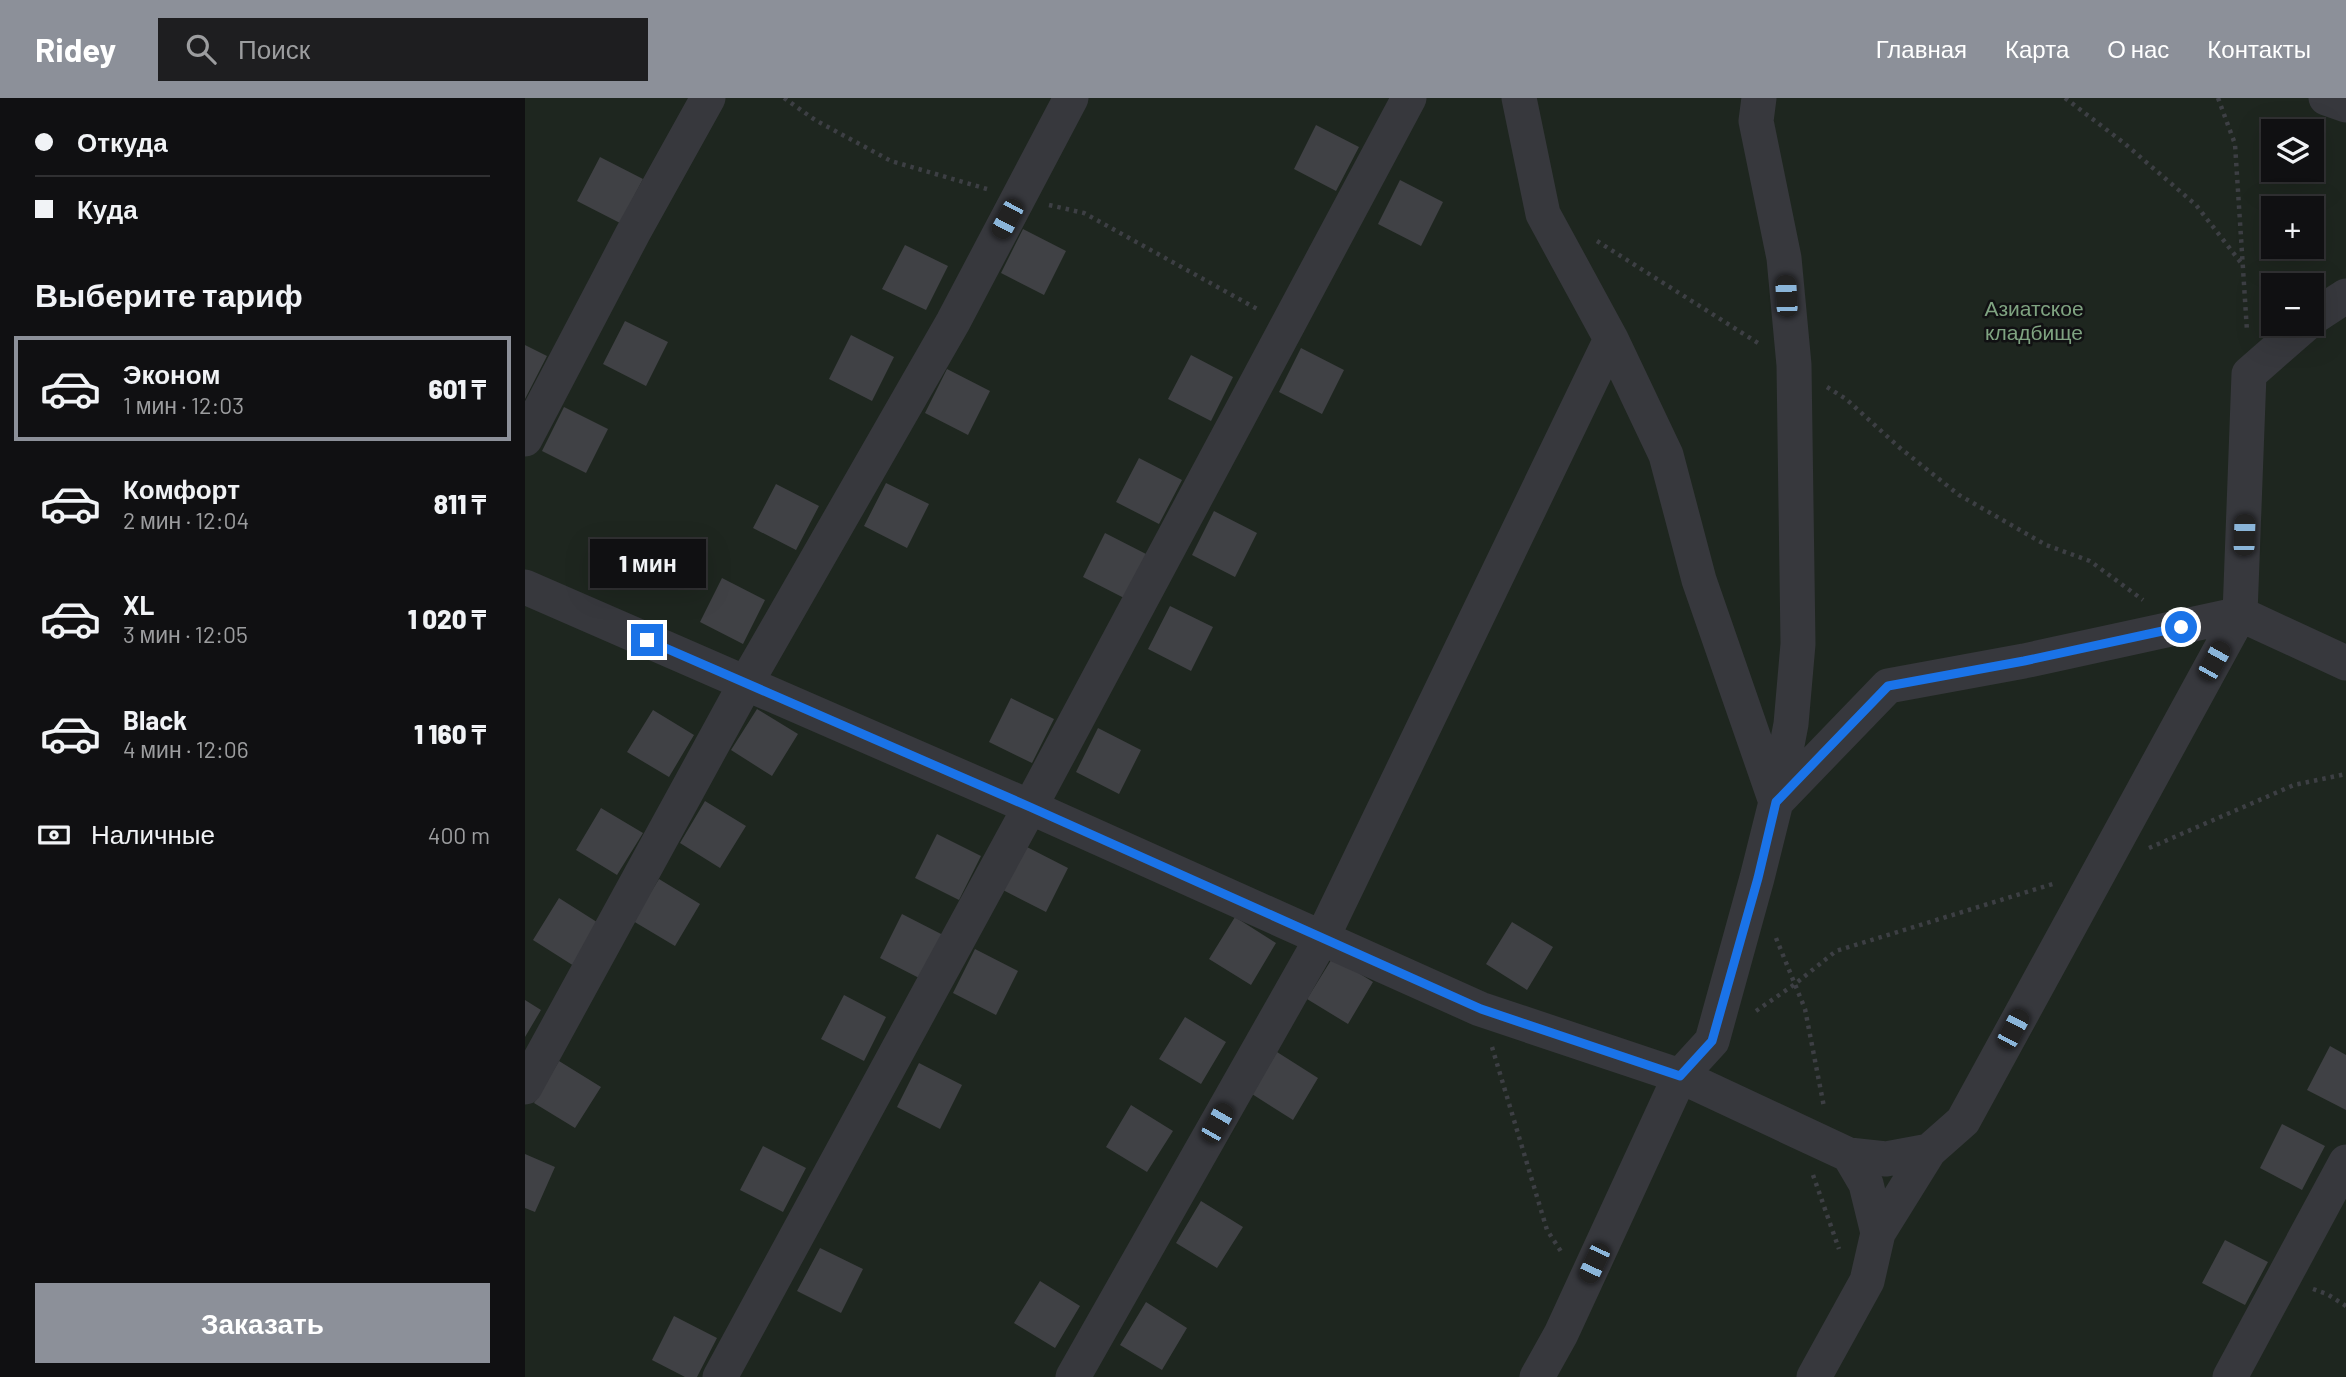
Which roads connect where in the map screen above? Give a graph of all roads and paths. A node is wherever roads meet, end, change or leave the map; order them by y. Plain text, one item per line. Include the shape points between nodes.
1 (708, 98) edge
2 (1071, 98) edge
3 (1409, 98) edge
4 (1519, 98) edge
5 (2065, 98) edge
6 (2218, 98) edge
7 (2329, 98) edge
8 (2346, 105) edge
9 (1752, 106) edge
10 (1587, 233) dead end
11 (2242, 265) junction
12 (2346, 296) edge
13 (2324, 310) edge
14 (2292, 336) edge
15 (1611, 340) junction
16 (1794, 365) junction
17 (2249, 374) junction
18 (525, 439) edge
19 (525, 587) edge
20 (2240, 614) junction
21 (2181, 627) junction
22 (2346, 663) edge
23 (745, 683) junction
24 (2346, 774) edge
25 (1776, 802) junction
26 (1030, 807) junction
27 (2149, 848) dead end
28 (2100, 869) junction
29 (1773, 930) dead end
30 (1322, 938) junction
31 (1795, 984) junction
32 (1481, 1009) junction
33 (1753, 1012) dead end
34 (1680, 1076) junction
35 (525, 1087) edge
36 (1798, 1132) junction
37 (1929, 1151) junction
38 (1842, 1152) junction
39 (2346, 1162) edge
40 (1878, 1233) junction
41 (1840, 1253) dead end
42 (1583, 1286) junction
43 (720, 1377) edge
44 (1073, 1377) edge
45 (1537, 1377) edge
46 (1814, 1377) edge
47 (2230, 1377) edge

1 - 18 street
2 - 23 street via 953,322
3 - 26 street
4 - 15 street via 1543,214
5 - 11 path via 2196,205
6 - 11 path via 2235,144
7 - 8 street
9 - 16 street via 1784,258
10 - 16 path
11 - 17 path
12 - 13 street
14 - 17 street
15 - 25 street via 1666,455 1699,580
15 - 30 street
16 - 21 path via 1846,399 1959,495 2046,545 2090,561
16 - 25 street via 1798,644 1791,724
17 - 20 street
19 - 23 street
20 - 21 street
20 - 22 street
20 - 28 street
21 - 25 street via 1888,686
23 - 26 street
23 - 35 street
24 - 27 path via 2294,785
25 - 34 street via 1712,1041
26 - 30 street
26 - 43 street
28 - 31 path via 1836,951
28 - 37 street via 1963,1121
29 - 31 path
30 - 32 street
30 - 44 street
31 - 33 path
31 - 38 path
32 - 34 street
32 - 42 path via 1547,1230
34 - 36 street
34 - 42 street
36 - 38 street
36 - 41 path
37 - 38 street via 1886,1159
37 - 40 street
38 - 40 street via 1867,1184
39 - 47 street
40 - 46 street via 1867,1282
42 - 45 street

